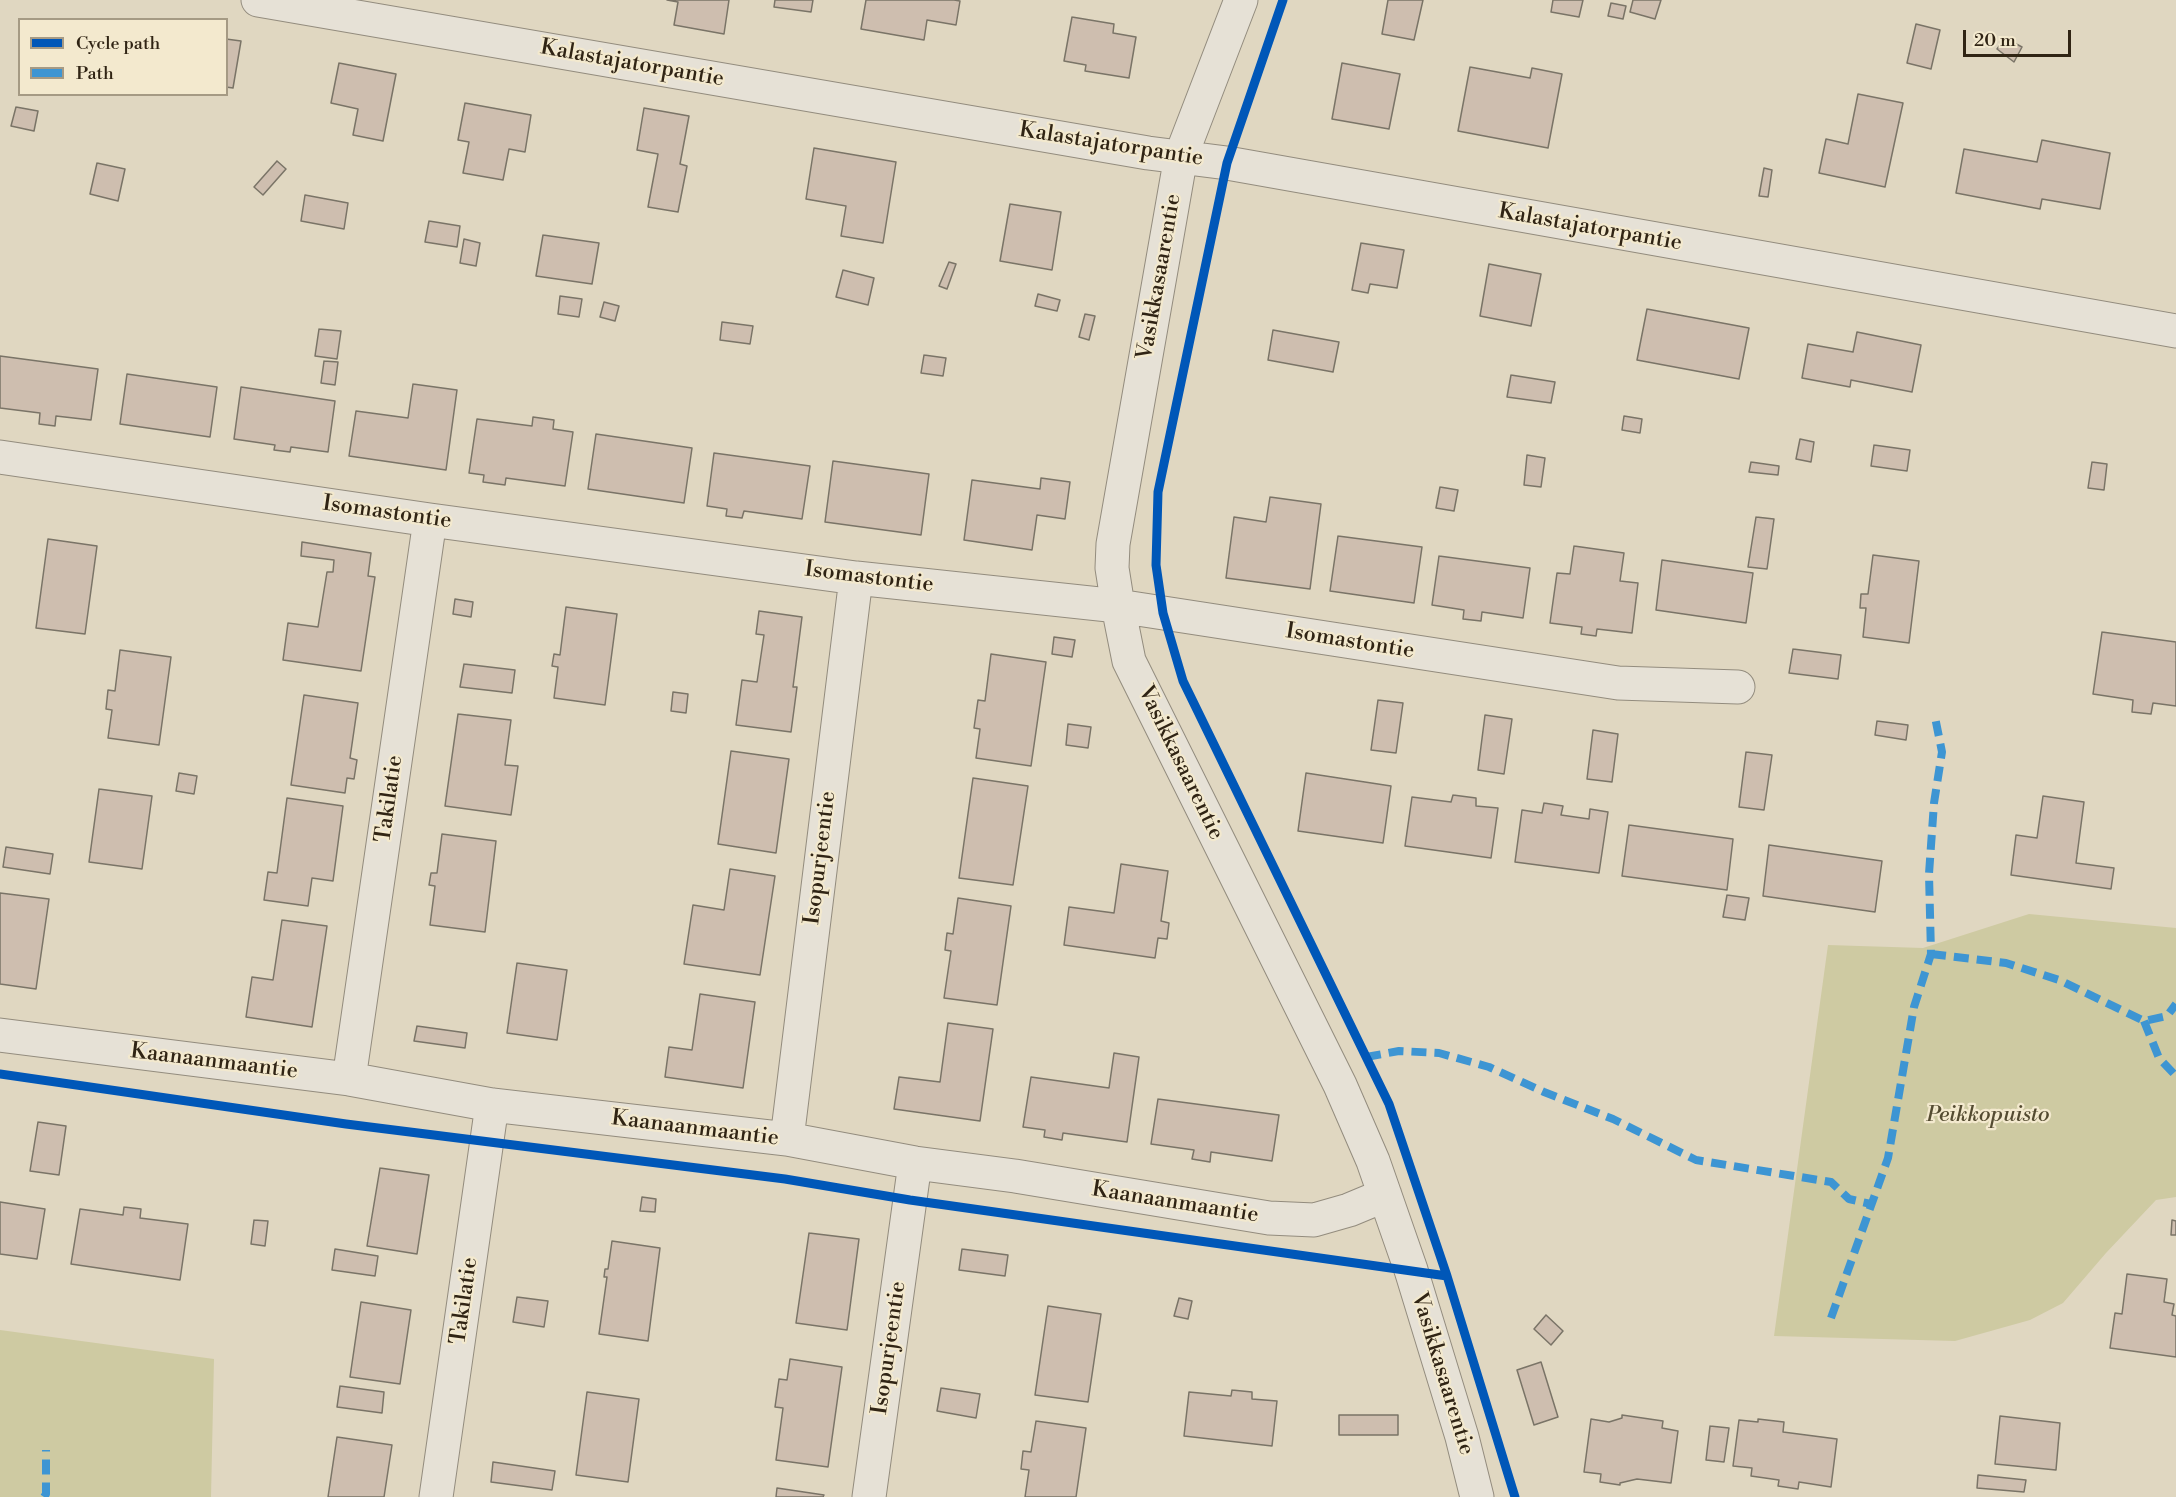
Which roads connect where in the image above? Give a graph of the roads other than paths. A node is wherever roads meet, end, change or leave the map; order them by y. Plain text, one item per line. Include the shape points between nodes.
1 (258, 0) edge
2 (1241, 0) edge
3 (1181, 156) junction
4 (2176, 331) edge
5 (1, 463) edge
6 (430, 520) junction
7 (856, 578) junction
8 (1118, 606) junction
9 (1738, 687) dead end
10 (0, 1035) edge
11 (349, 1079) junction
12 (492, 1105) junction
13 (787, 1139) junction
14 (915, 1163) junction
15 (1385, 1195) junction
16 (436, 1497) edge
17 (869, 1497) edge
18 (1477, 1497) edge

1 - 3 street, Kalastajatorpantie
2 - 3 street, Vasikkasaarentie
3 - 4 street, Kalastajatorpantie
3 - 8 street, Vasikkasaarentie via 1113,544
5 - 6 street, Isomastontie
6 - 7 street, Isomastontie
6 - 11 street, Takilatie
7 - 8 street, Isomastontie
7 - 13 street, Isopurjeentie
8 - 9 street, Isomastontie via 1618,683
8 - 15 street, Vasikkasaarentie via 1129,660 1340,1085
10 - 11 street, Kaanaanmaantie
11 - 12 street, Kaanaanmaantie
12 - 13 street, Kaanaanmaantie
12 - 16 street, Takilatie
13 - 14 street, Kaanaanmaantie
14 - 15 street, Kaanaanmaantie via 1269,1218 1314,1220
14 - 17 street, Isopurjeentie
15 - 18 street, Vasikkasaarentie via 1411,1270

